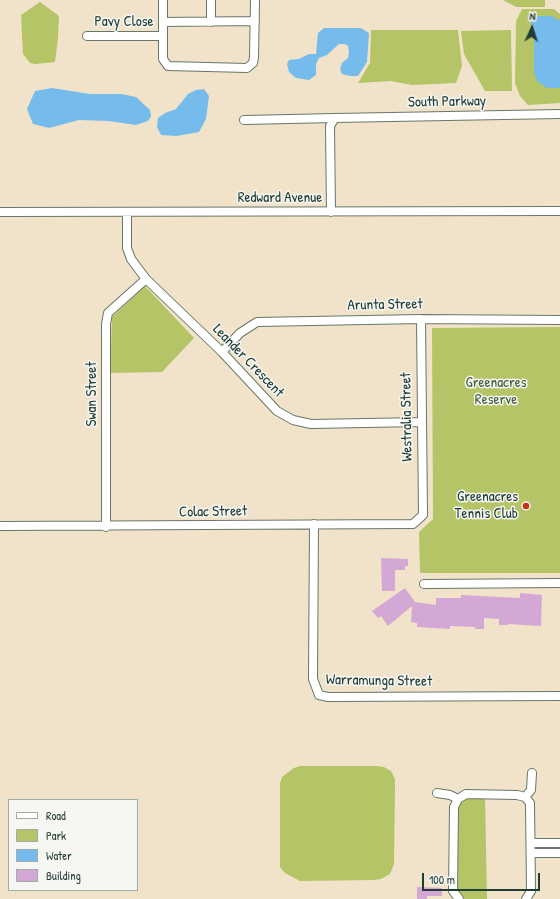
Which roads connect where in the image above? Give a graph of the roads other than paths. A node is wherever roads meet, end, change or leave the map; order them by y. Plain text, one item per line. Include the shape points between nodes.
1 (163, 0) edge
2 (211, 0) edge
3 (255, 0) edge
4 (255, 21) junction
5 (163, 22) junction
6 (211, 22) junction
7 (87, 36) dead end
8 (162, 36) junction
9 (560, 114) edge
10 (335, 118) junction
11 (244, 120) dead end
12 (0, 212) edge
13 (127, 212) junction
14 (331, 212) junction
15 (560, 212) edge
16 (146, 279) junction
17 (421, 319) junction
18 (560, 320) edge
19 (222, 352) junction
20 (421, 422) junction
21 (423, 515) joint
22 (314, 524) junction
23 (0, 526) edge
24 (106, 527) junction
25 (560, 583) edge
26 (424, 584) dead end
27 (560, 696) edge
28 (532, 773) dead end
29 (437, 793) dead end
30 (525, 797) junction
31 (458, 799) junction
32 (531, 843) junction
33 (560, 843) edge
34 (531, 853) junction
35 (560, 853) edge
36 (459, 899) edge
37 (527, 899) edge

1 - 5 street
2 - 6 street
3 - 4 street
4 - 6 street
4 - 8 street via 253,63 247,68 168,66 163,58
5 - 6 street
5 - 8 street
7 - 8 street, Pavy Close
9 - 10 street, South Parkway
10 - 11 street, South Parkway
10 - 14 street via 330,126
12 - 13 street, Redward Avenue
13 - 14 street, Redward Avenue
13 - 16 street, Leander Crescent via 127,248
14 - 15 street, Redward Avenue
16 - 19 street, Leander Crescent
16 - 24 street, Swan Street via 108,313 106,324
17 - 18 street, Arunta Street
17 - 19 street, Arunta Street via 257,322 240,333
17 - 20 street, Westralia Street
19 - 20 street, Leander Crescent via 277,411 293,420 311,424
20 - 21 street, Westralia Street
21 - 22 street, Colac Street via 413,524
22 - 24 street, Colac Street
22 - 27 street, Warramunga Street via 313,679 319,695
23 - 24 street, Colac Street
25 - 26 street
28 - 30 street via 531,790
29 - 31 street
30 - 31 street via 517,794 466,794
30 - 32 street via 530,803
31 - 36 street via 454,806 453,891
32 - 33 street
32 - 34 street
34 - 35 street
34 - 37 street via 531,891

